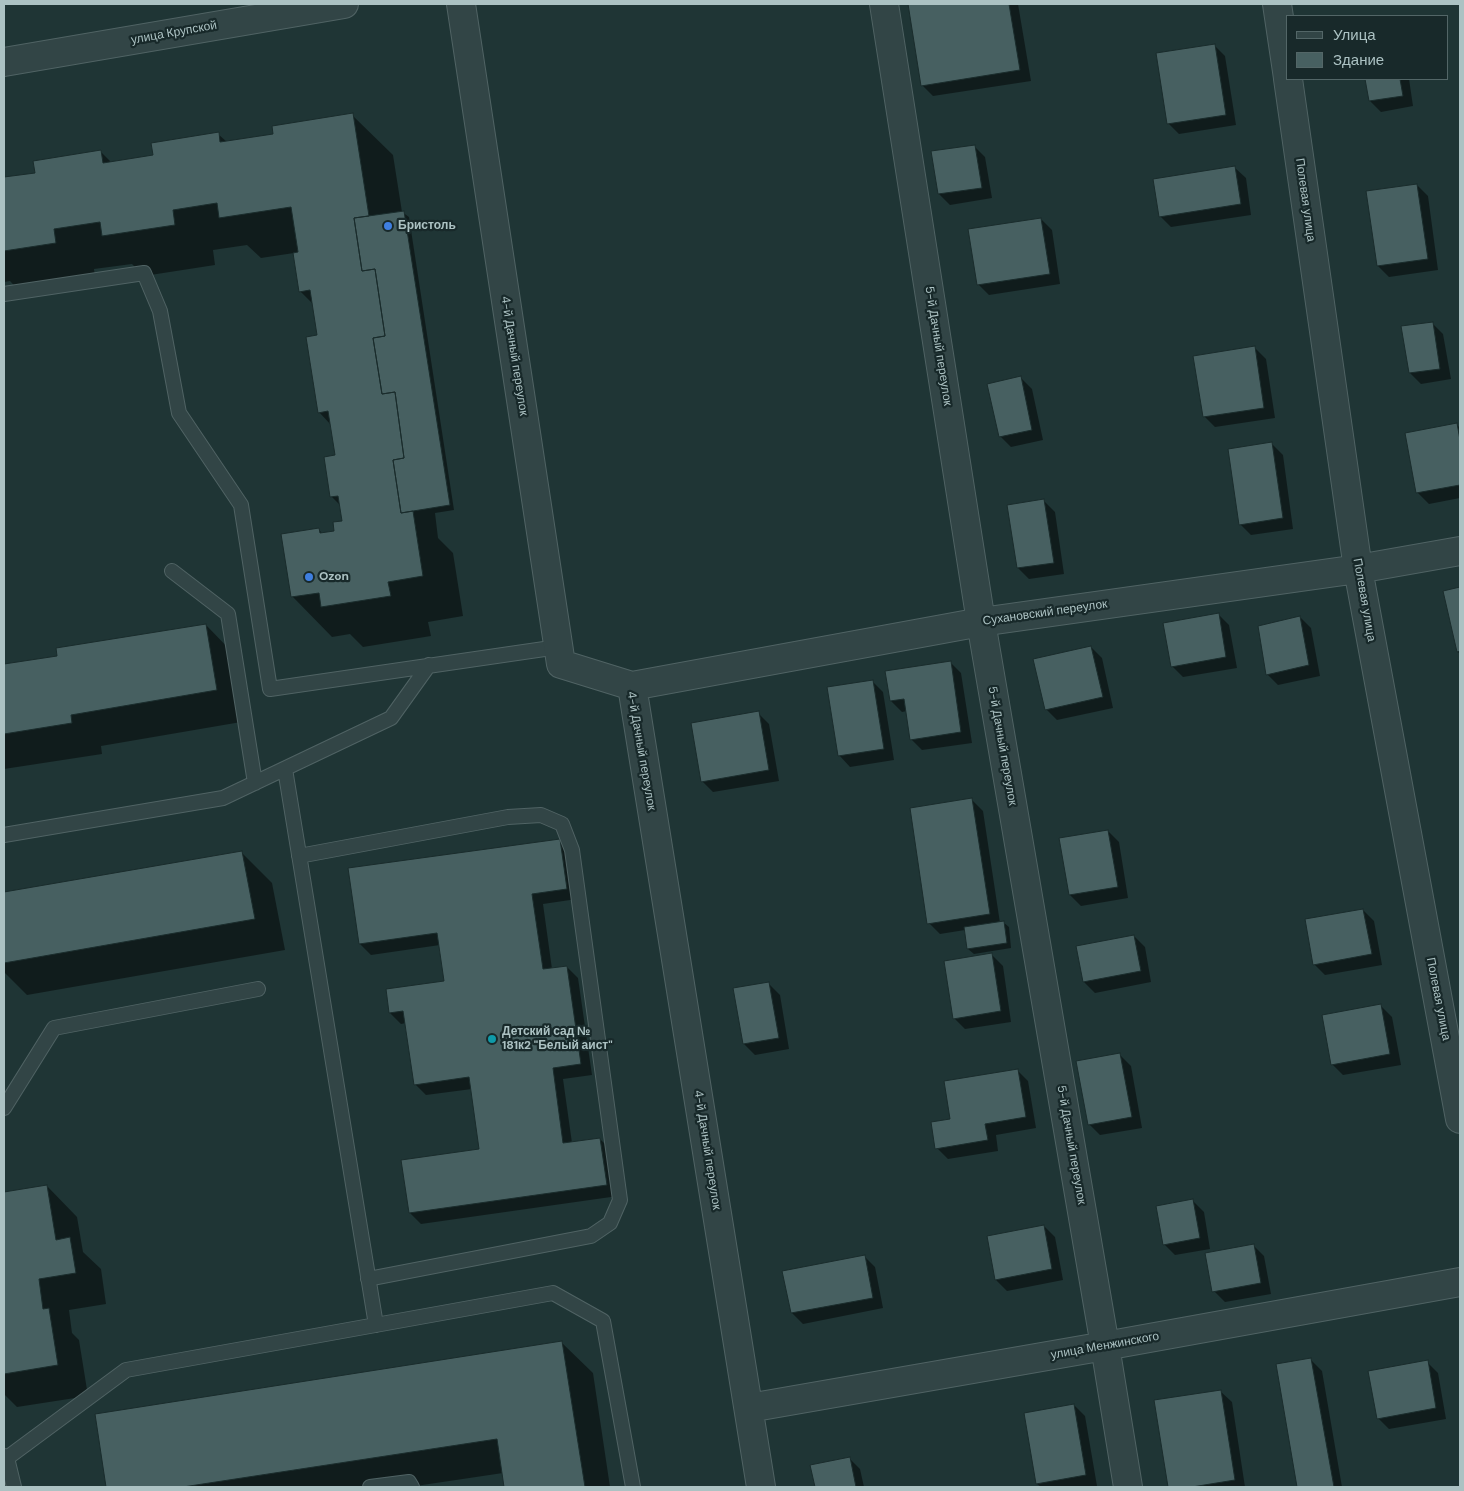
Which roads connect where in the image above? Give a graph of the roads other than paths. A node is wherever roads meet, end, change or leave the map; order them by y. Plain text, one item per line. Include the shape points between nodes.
1 (344, 4) edge
2 (461, 4) edge
3 (884, 4) edge
4 (1277, 4) edge
5 (4, 62) edge
6 (1286, 65) edge
7 (1288, 80) edge
8 (4, 294) edge
9 (1460, 551) edge
10 (1358, 569) junction
11 (172, 571) dead end
12 (981, 622) junction
13 (558, 647) junction
14 (429, 666) junction
15 (632, 686) junction
16 (285, 769) junction
17 (255, 783) junction
18 (4, 834) edge
19 (299, 856) junction
20 (258, 989) dead end
21 (4, 1108) edge
22 (1460, 1119) edge
23 (368, 1278) junction
24 (1460, 1282) edge
25 (376, 1325) junction
26 (1106, 1346) junction
27 (749, 1408) junction
28 (5, 1457) edge
29 (14, 1487) edge
30 (370, 1487) edge
31 (412, 1487) edge
32 (633, 1487) edge
33 (761, 1487) edge
34 (1128, 1487) edge

1 - 5 street, улица Крупской
2 - 13 street, 4-й Дачный переулок
3 - 12 street, 5-й Дачный переулок
4 - 6 street, Полевая улица
7 - 10 street, Полевая улица
8 - 14 lane via 144,273 160,311 179,413 240,505 270,689
9 - 10 street, Сухановский переулок
10 - 12 street, Сухановский переулок
10 - 22 street, Полевая улица
11 - 17 lane via 228,614
12 - 15 street, Сухановский переулок
12 - 26 street, 5-й Дачный переулок
13 - 14 lane
13 - 15 street, 4-й Дачный переулок via 561,664
14 - 16 lane via 391,718
15 - 27 street, 4-й Дачный переулок
16 - 17 lane
16 - 19 lane
17 - 18 lane via 223,798
19 - 23 lane
19 - 23 lane via 508,817 541,815 562,824 572,850 620,1200 610,1223 591,1236
20 - 21 lane via 54,1028
23 - 25 lane
24 - 26 street, улица Менжинского
25 - 28 lane via 126,1370
25 - 32 lane via 553,1293 603,1321
26 - 27 street, улица Менжинского
26 - 34 street, 5-й Дачный переулок
27 - 33 street, 4-й Дачный переулок
28 - 29 lane
30 - 31 lane via 409,1482

